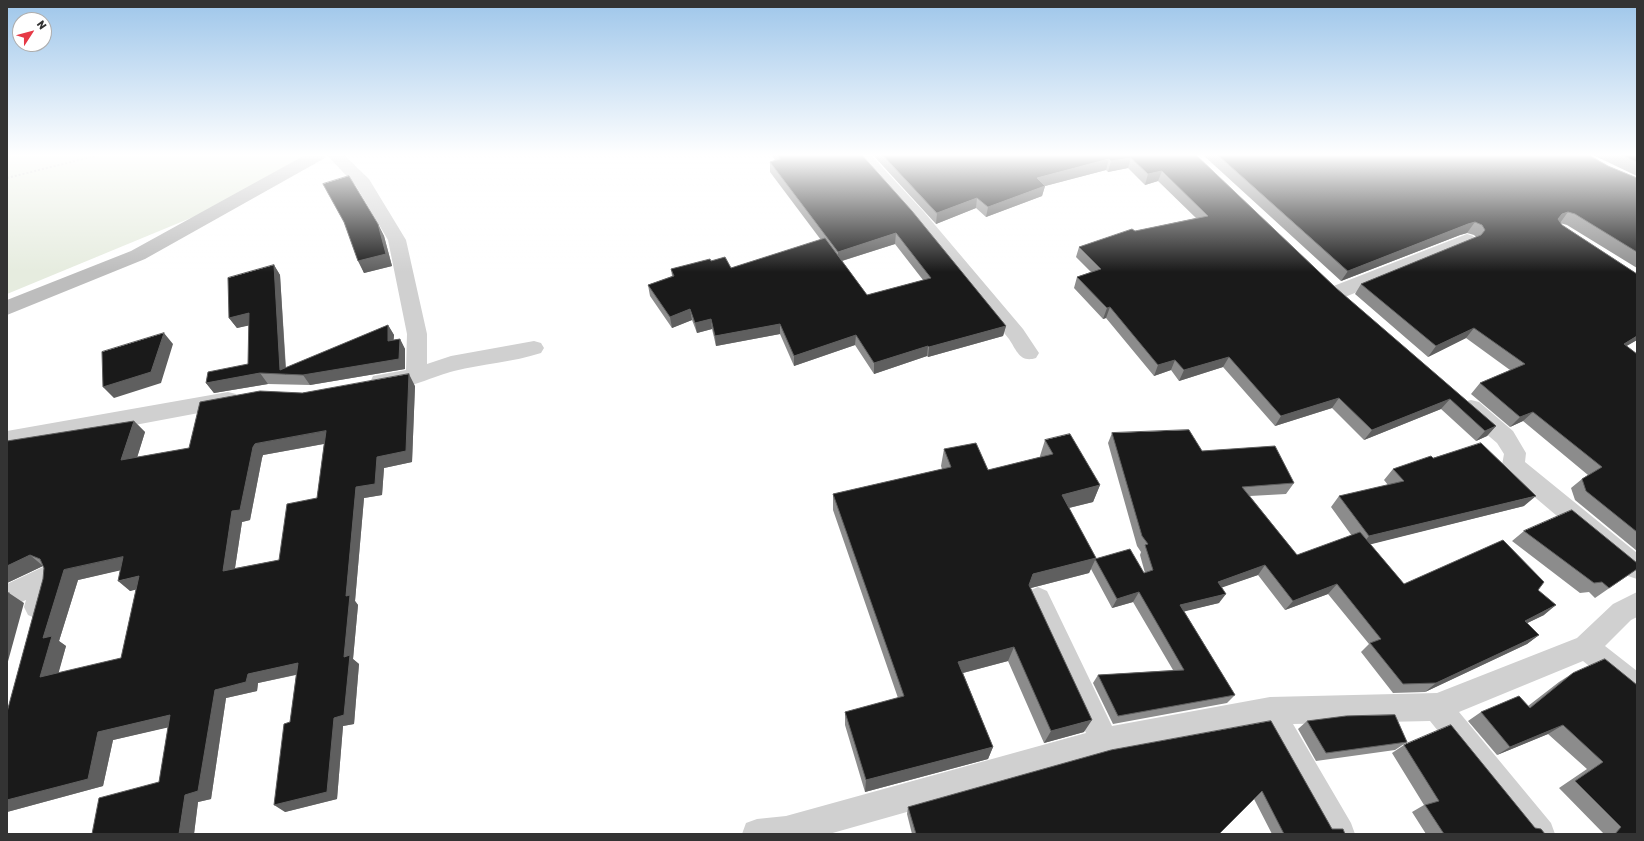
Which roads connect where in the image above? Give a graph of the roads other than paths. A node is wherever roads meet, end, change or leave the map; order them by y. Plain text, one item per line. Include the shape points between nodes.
1 (249, 193) edge
2 (369, 193) edge
3 (897, 193) edge
4 (1468, 240) edge
5 (7, 308) edge
6 (1356, 308) edge
7 (534, 348) dead end
8 (1029, 353) dead end
9 (416, 376) junction
10 (363, 385) edge
11 (1457, 396) edge
12 (245, 397) edge
13 (7, 440) edge
14 (1637, 568) edge
15 (7, 597) edge
16 (1038, 599) dead end
17 (1637, 604) edge
18 (30, 634) edge
19 (1586, 647) junction
20 (1637, 688) edge
21 (1437, 707) junction
22 (1270, 712) junction
23 (1105, 742) junction
24 (786, 833) edge
25 (757, 834) edge
26 (1340, 834) edge
27 (1540, 834) edge

1 - 5 street via 138,255
2 - 9 street via 397,240 417,334
3 - 8 street via 1016,334
4 - 6 street via 1332,287
7 - 9 street via 451,364
9 - 10 street
11 - 14 street via 1505,438 1515,453 1513,465
12 - 13 street
15 - 18 street via 43,578
16 - 23 street
17 - 19 street via 1622,612
19 - 20 street
19 - 21 street
21 - 22 street
21 - 27 street
22 - 23 street
22 - 26 street
23 - 24 street
24 - 25 street

